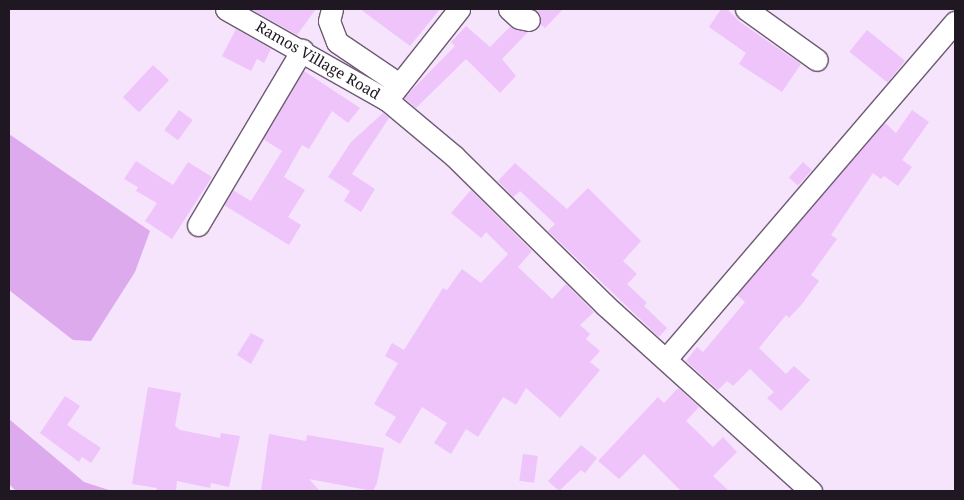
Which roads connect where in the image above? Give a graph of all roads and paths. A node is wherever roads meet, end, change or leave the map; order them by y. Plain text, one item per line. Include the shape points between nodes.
1 (226, 9) edge
2 (332, 9) edge
3 (459, 9) edge
4 (509, 9) edge
5 (746, 9) edge
6 (529, 20) dead end
7 (955, 22) edge
8 (302, 50) junction
9 (817, 60) dead end
10 (393, 92) junction
11 (198, 224) dead end
12 (666, 359) junction
13 (812, 491) edge

1 - 8 street, Ramos Village Road
2 - 10 street via 329,21 337,42
3 - 10 street, Ramos Village Road
4 - 6 street via 519,18
5 - 9 street
7 - 12 street
8 - 10 street, Ramos Village Road
8 - 11 street
10 - 12 street via 605,305
12 - 13 street

